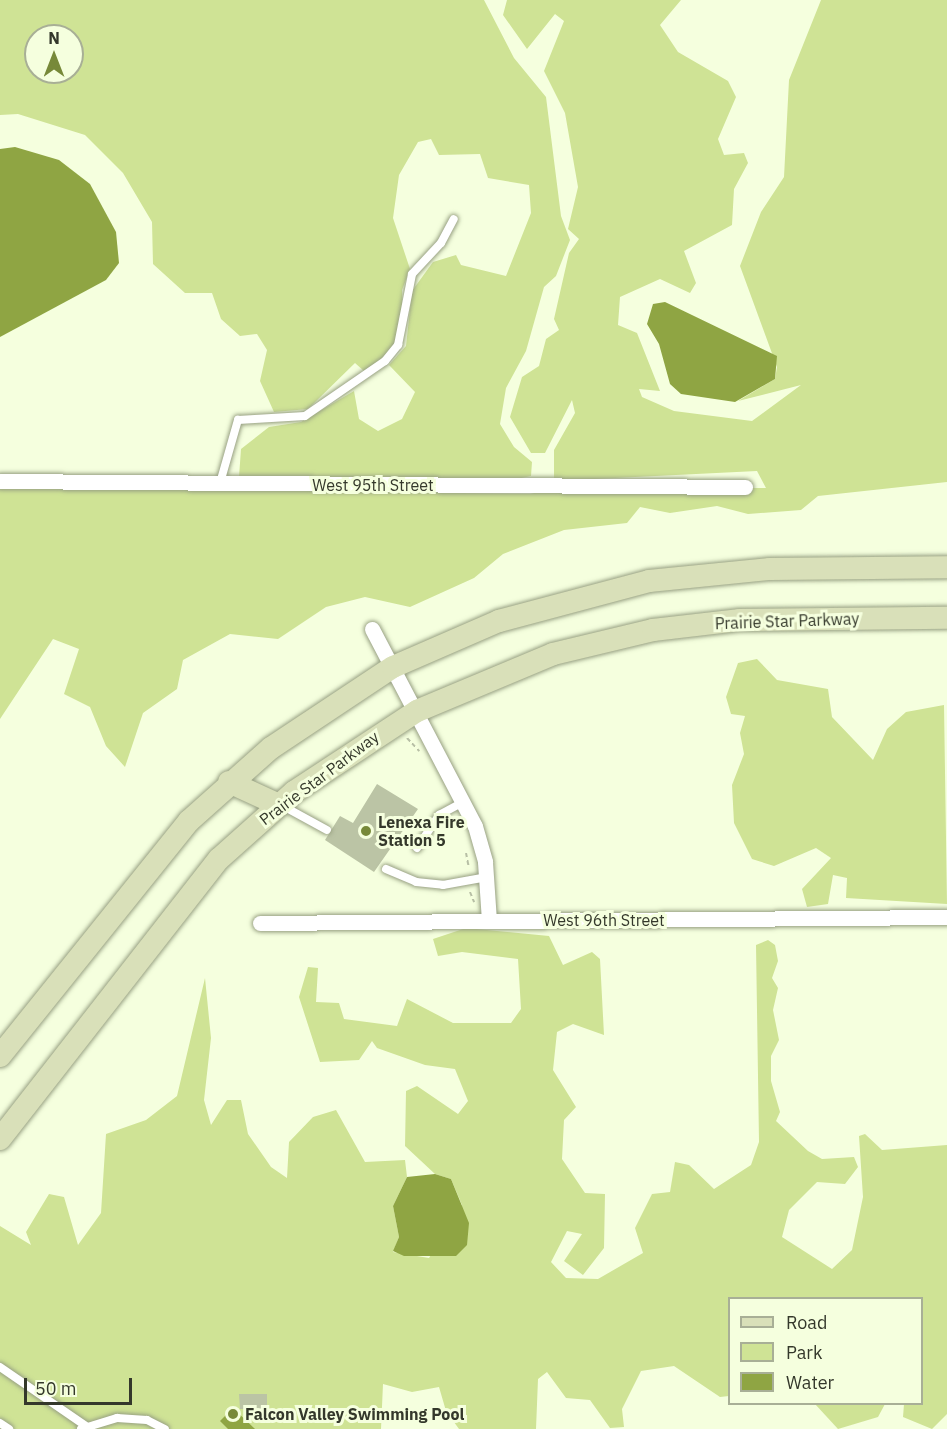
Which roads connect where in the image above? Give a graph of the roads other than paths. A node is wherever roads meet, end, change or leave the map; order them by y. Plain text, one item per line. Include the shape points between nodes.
1 (454, 219) dead end
2 (0, 481) edge
3 (220, 485) junction
4 (745, 487) dead end
5 (947, 567) edge
6 (947, 618) edge
7 (372, 629) dead end
8 (393, 667) junction
9 (417, 711) junction
10 (229, 782) junction
11 (464, 801) junction
12 (279, 804) junction
13 (327, 830) dead end
14 (417, 848) dead end
15 (386, 869) dead end
16 (487, 877) junction
17 (947, 917) edge
18 (489, 921) junction
19 (261, 923) dead end
20 (0, 1056) edge
21 (0, 1139) edge
22 (0, 1367) edge
23 (0, 1423) edge
24 (83, 1428) edge
25 (9, 1429) edge
26 (165, 1429) edge

1 - 3 lane via 441,243 412,274 398,345 385,361 305,416 238,420 228,439
2 - 3 street, West 95th Street
3 - 4 street, West 95th Street
5 - 8 main road via 770,569 649,581 499,621
6 - 9 main road, Prairie Star Parkway via 740,620 653,630 553,654
7 - 8 street
8 - 9 street
8 - 10 main road via 314,716
9 - 11 street
9 - 12 main road, Prairie Star Parkway via 370,737
10 - 12 main road
10 - 20 main road via 147,866
11 - 14 lane via 439,815
11 - 16 street via 481,843
12 - 13 lane
12 - 21 main road, Prairie Star Parkway via 182,901
15 - 16 lane via 416,882 443,885
16 - 18 street
17 - 18 street, West 96th Street
18 - 19 street, West 96th Street
22 - 24 lane
23 - 25 lane
24 - 26 lane via 117,1418 147,1420

